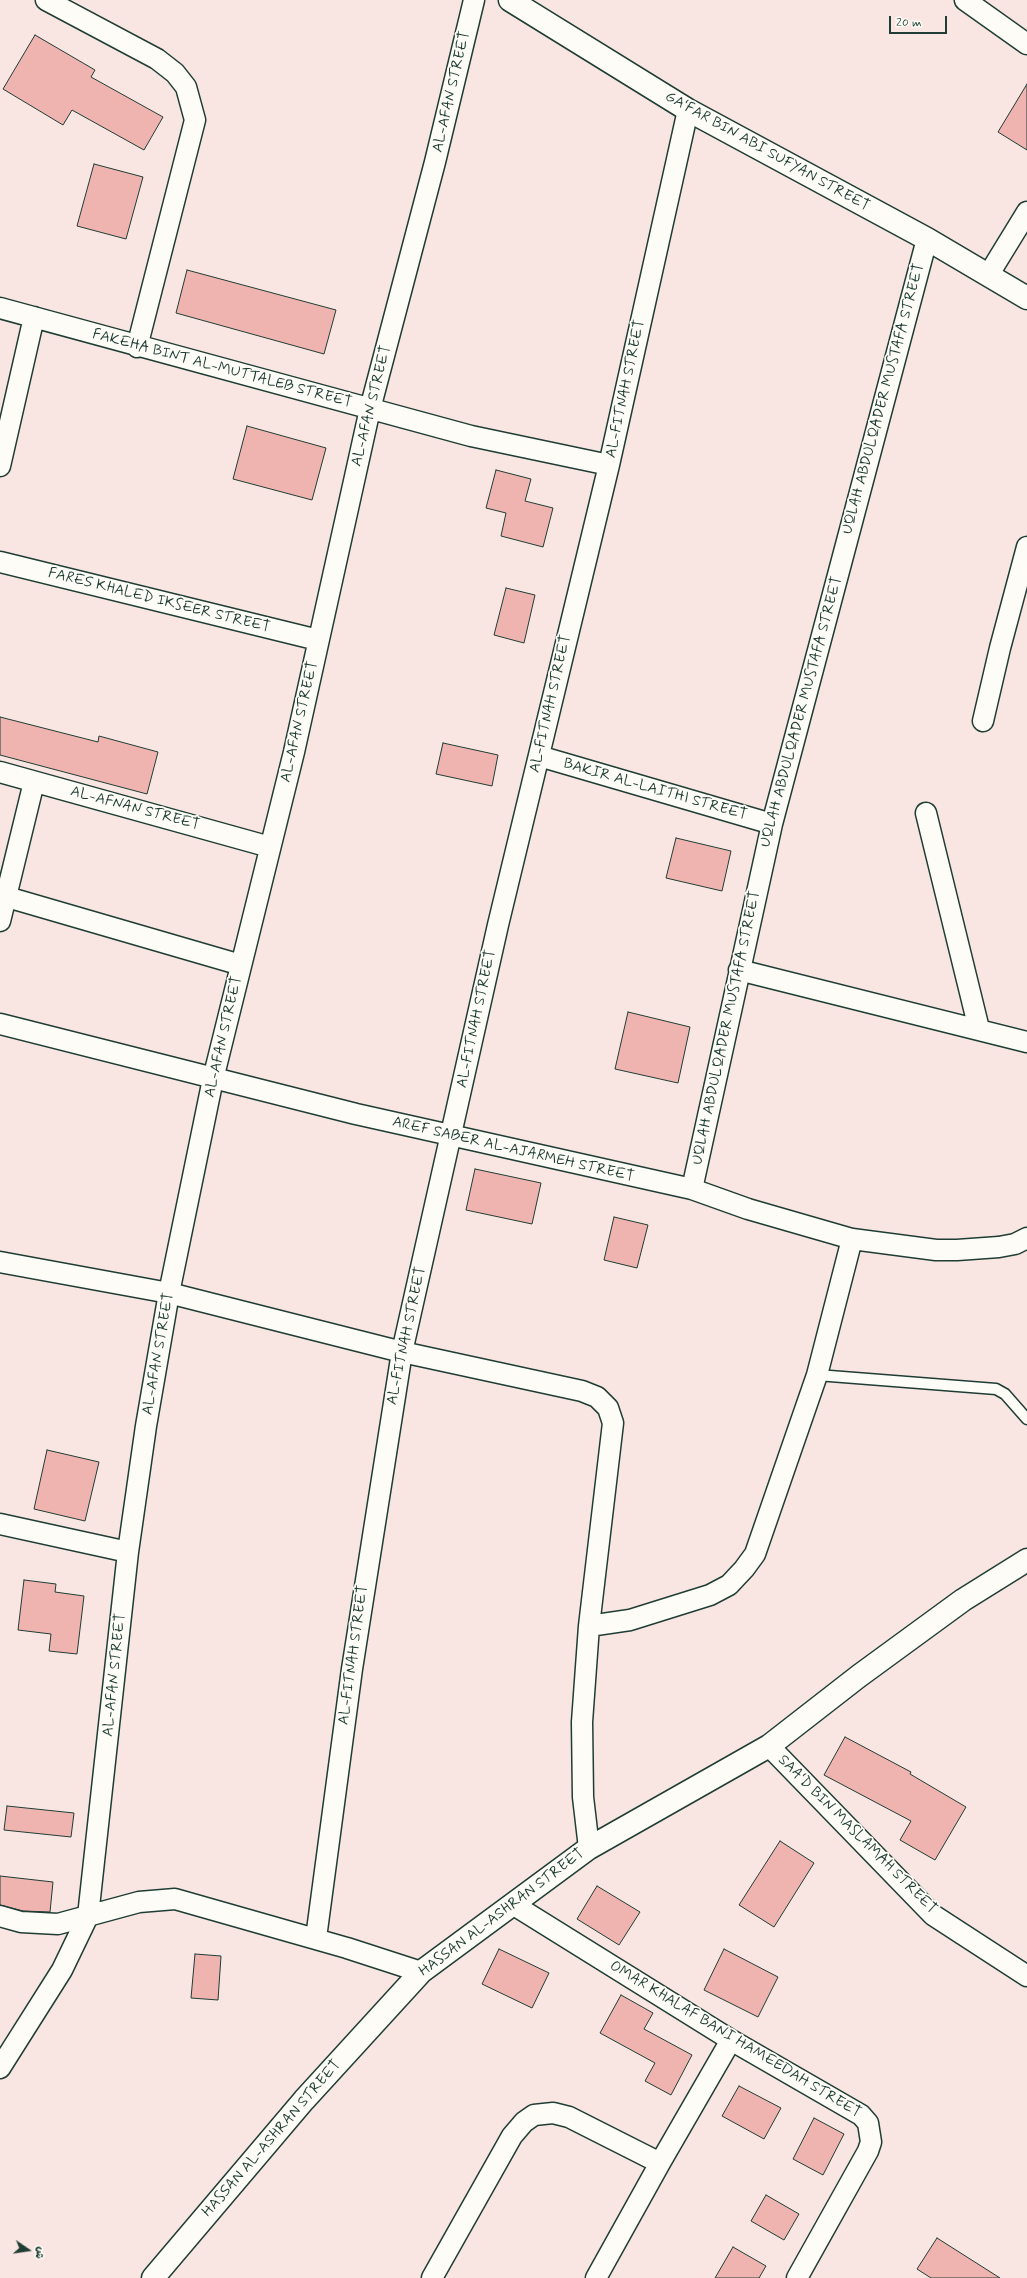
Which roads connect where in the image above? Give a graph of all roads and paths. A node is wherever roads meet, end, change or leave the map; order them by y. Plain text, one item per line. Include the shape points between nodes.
1 (46, 0) edge
2 (474, 0) edge
3 (510, 0) edge
4 (965, 0) edge
5 (1027, 44) edge
6 (688, 110) junction
7 (1027, 212) edge
8 (927, 239) junction
9 (990, 274) junction
10 (1027, 298) edge
11 (0, 308) edge
12 (34, 317) junction
13 (137, 347) junction
14 (370, 409) junction
15 (609, 465) junction
16 (0, 466) edge
17 (1027, 548) edge
18 (0, 562) edge
19 (318, 640) junction
20 (983, 721) dead end
21 (539, 756) junction
22 (0, 772) edge
23 (34, 782) junction
24 (926, 813) dead end
25 (772, 824) junction
26 (270, 847) junction
27 (7, 897) junction
28 (0, 921) edge
29 (241, 966) junction
30 (739, 970) junction
31 (0, 1024) edge
32 (979, 1028) junction
33 (1027, 1042) edge
34 (214, 1079) junction
35 (452, 1135) junction
36 (692, 1189) junction
37 (1027, 1238) edge
38 (852, 1240) junction
39 (0, 1262) edge
40 (169, 1293) junction
41 (402, 1352) junction
42 (817, 1375) junction
43 (1027, 1419) edge
44 (0, 1524) edge
45 (128, 1552) junction
46 (1027, 1560) edge
47 (589, 1626) junction
48 (769, 1746) junction
49 (589, 1848) junction
50 (514, 1905) junction
51 (0, 1916) edge
52 (88, 1916) junction
53 (316, 1938) junction
54 (421, 1972) junction
55 (1027, 1976) edge
56 (732, 2040) junction
57 (0, 2068) edge
58 (660, 2163) junction
59 (158, 2276) edge
60 (432, 2278) edge
61 (596, 2278) edge
62 (797, 2278) edge

1 - 13 street via 157,59 175,73 186,87 195,120
2 - 14 street, AL-AFAN STREET via 435,162
3 - 6 street, GA‘FAR BIN ABI SUFYAN STREET
4 - 5 street
6 - 8 street, GA‘FAR BIN ABI SUFYAN STREET
6 - 15 street, AL-FITNAH STREET
7 - 9 street
8 - 9 street, GA‘FAR BIN ABI SUFYAN STREET
8 - 25 street, UQLAH ABDULQADER MUSTAFA STREET
9 - 10 street, GA‘FAR BIN ABI SUFYAN STREET
11 - 12 street, FAKEHA BINT AL-MUTTALEB STREET
12 - 13 street, FAKEHA BINT AL-MUTTALEB STREET
12 - 16 street
13 - 14 street, FAKEHA BINT AL-MUTTALEB STREET
14 - 15 street, FAKEHA BINT AL-MUTTALEB STREET via 470,436
14 - 19 street, AL-AFAN STREET
15 - 21 street, AL-FITNAH STREET
17 - 20 street
18 - 19 street, FARES KHALED IKSEER STREET
19 - 26 street, AL-AFAN STREET
21 - 25 street, BAKIR AL-LAITHI STREET
21 - 35 street, AL-FITNAH STREET via 498,925
22 - 23 street, AL-AFNAN STREET
23 - 26 street, AL-AFNAN STREET
23 - 27 street
24 - 32 street
25 - 30 street, UQLAH ABDULQADER MUSTAFA STREET
26 - 29 street, AL-AFAN STREET
27 - 28 street
27 - 29 street
29 - 34 street, AL-AFAN STREET
30 - 32 street
30 - 36 street, UQLAH ABDULQADER MUSTAFA STREET
31 - 34 street, AREF SABER AL-AJARMEH STREET
32 - 33 street
34 - 35 street, AREF SABER AL-AJARMEH STREET
34 - 40 street, AL-AFAN STREET
35 - 36 street, AREF SABER AL-AJARMEH STREET
35 - 41 street, AL-FITNAH STREET
36 - 38 street, AREF SABER AL-AJARMEH STREET via 748,1209
37 - 38 street, AREF SABER AL-AJARMEH STREET via 1015,1244 999,1247 957,1250
38 - 42 street
39 - 40 street
40 - 41 street
40 - 45 street, AL-AFAN STREET
41 - 47 street via 582,1391 597,1397 608,1408 613,1423 613,1440
41 - 53 street, AL-FITNAH STREET via 352,1669
42 - 43 lane via 996,1390 1005,1394
42 - 47 street via 764,1533 755,1554 744,1569 729,1584 710,1595 630,1620
44 - 45 street
45 - 52 street, AL-AFAN STREET
46 - 48 street, HASSAN AL-ASHRAN STREET via 963,1600
47 - 49 street via 581,1759
48 - 49 street, HASSAN AL-ASHRAN STREET
48 - 55 street, SAA‘D BIN MASLAMAH STREET via 933,1915
49 - 50 street, HASSAN AL-ASHRAN STREET
50 - 54 street, HASSAN AL-ASHRAN STREET
50 - 56 street, OMAR KHALAF BANI HAMEEDAH STREET
51 - 52 street via 41,1924 58,1924
52 - 53 street via 139,1902 175,1899
52 - 57 street, AL-AFAN STREET via 62,1970
53 - 54 street
54 - 59 street, HASSAN AL-ASHRAN STREET via 304,2100
56 - 58 street
56 - 62 street, OMAR KHALAF BANI HAMEEDAH STREET via 860,2115 868,2123 871,2132 868,2151
58 - 60 street via 569,2117 553,2113 534,2115 512,2136
58 - 61 street

